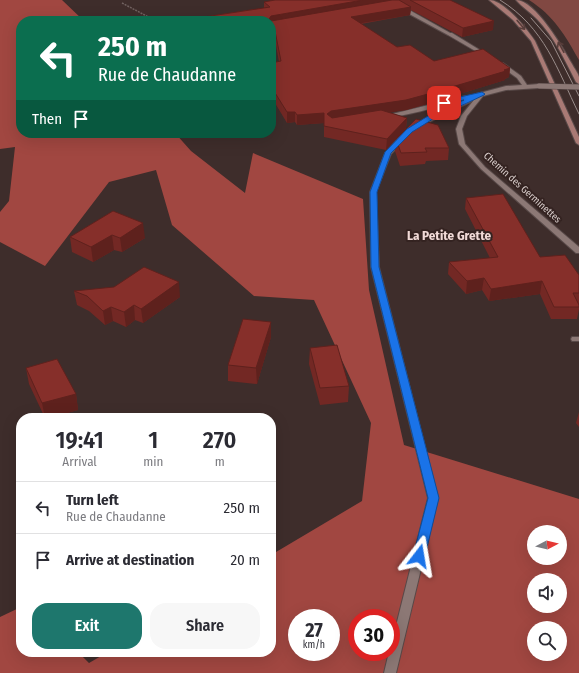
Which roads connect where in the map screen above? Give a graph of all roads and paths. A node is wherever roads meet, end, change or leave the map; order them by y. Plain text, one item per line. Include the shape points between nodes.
1 (491, 0) edge
2 (518, 0) edge
3 (122, 4) dead end
4 (398, 6) edge
5 (146, 16) edge
6 (491, 59) edge
7 (498, 63) edge
8 (579, 82) edge
9 (525, 86) junction
10 (579, 87) edge
11 (482, 94) junction
12 (384, 117) edge
13 (579, 143) edge
14 (579, 251) edge
15 (390, 673) edge

1 -> 13 main road via 509,12 532,41
8 -> 2 main road via 540,17
3 - 5 path
4 - 6 street
7 - 9 street via 519,77
9 - 10 street, bridge
9 - 11 street
11 - 12 street
11 - 14 street, Chemin des Germinettes via 464,116 459,129 462,144 483,168
11 - 15 street via 409,130 388,152 373,192 375,267 433,498

